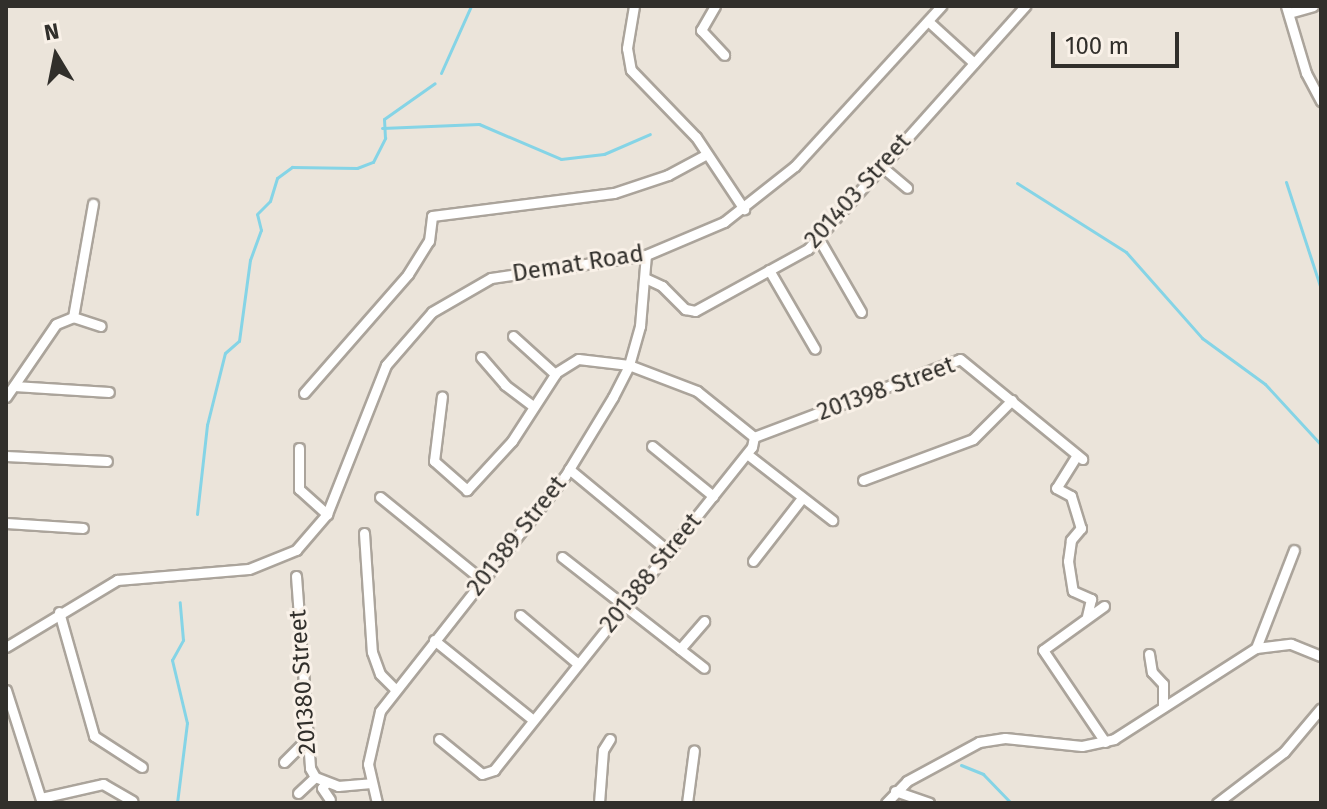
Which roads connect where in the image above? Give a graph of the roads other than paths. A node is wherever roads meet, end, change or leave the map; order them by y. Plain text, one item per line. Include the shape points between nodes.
1 (634, 6) edge
2 (715, 6) edge
3 (941, 6) edge
4 (1025, 6) edge
5 (1313, 6) edge
6 (1288, 10) edge
7 (928, 21) junction
8 (724, 55) dead end
9 (974, 63) junction
10 (1320, 97) edge
11 (707, 154) junction
12 (881, 166) junction
13 (907, 188) dead end
14 (93, 204) dead end
15 (744, 209) junction
16 (820, 241) junction
17 (646, 255) junction
18 (769, 270) junction
19 (645, 278) junction
20 (861, 312) dead end
21 (73, 317) junction
22 (101, 326) dead end
23 (513, 336) dead end
24 (815, 349) dead end
25 (481, 357) dead end
26 (629, 365) junction
27 (555, 374) junction
28 (14, 386) junction
29 (109, 392) dead end
30 (304, 393) dead end
31 (442, 396) dead end
32 (6, 397) edge
33 (1012, 400) junction
34 (534, 407) junction
35 (754, 437) junction
36 (652, 446) dead end
37 (299, 448) dead end
38 (747, 454) junction
39 (6, 456) edge
40 (107, 461) dead end
41 (569, 469) junction
42 (863, 480) dead end
43 (713, 496) junction
44 (380, 497) dead end
45 (802, 498) junction
46 (327, 514) junction
47 (832, 520) dead end
48 (6, 523) edge
49 (83, 528) dead end
50 (364, 533) dead end
51 (1294, 550) dead end
52 (668, 551) junction
53 (562, 557) dead end
54 (753, 561) dead end
55 (296, 576) dead end
56 (482, 580) junction
57 (1104, 606) dead end
58 (624, 607) junction
59 (59, 612) junction
60 (520, 615) dead end
61 (1087, 617) junction
62 (704, 621) dead end
63 (434, 640) junction
64 (6, 647) edge
65 (1256, 648) junction
66 (680, 649) junction
67 (1149, 654) dead end
68 (1321, 656) edge
69 (578, 664) junction
70 (704, 668) dead end
71 (395, 689) junction
72 (6, 690) edge
73 (1163, 707) junction
74 (1321, 708) edge
75 (533, 720) junction
76 (439, 739) dead end
77 (610, 739) dead end
78 (305, 741) junction
79 (1105, 742) junction
80 (694, 750) dead end
81 (284, 762) dead end
82 (142, 767) dead end
83 (315, 777) junction
84 (326, 783) junction
85 (371, 783) junction
86 (895, 791) junction
87 (298, 793) dead end
88 (41, 800) edge
89 (330, 800) dead end
90 (133, 801) edge
91 (377, 803) edge
92 (599, 803) edge
93 (687, 803) edge
94 (886, 803) edge
95 (929, 803) edge
96 (1217, 803) edge

1 - 11 street via 627,48 631,70
2 - 8 street via 701,30
3 - 7 street, Demat Road
4 - 9 street, 201403 Street
5 - 6 street
6 - 10 street
7 - 9 street
7 - 15 street, Demat Road via 795,166
9 - 12 street, 201403 Street
11 - 15 street
11 - 30 street via 668,175 614,193 432,216 429,241 413,267
12 - 13 street
12 - 16 street, 201403 Street
14 - 21 street
15 - 17 street, Demat Road via 702,234
16 - 18 street, 201403 Street
16 - 20 street
17 - 19 street, 201389 Street
17 - 46 street, Demat Road via 517,271 476,284 432,312 380,375
18 - 19 street, 201403 Street via 695,311
18 - 24 street
19 - 26 street, 201389 Street
21 - 22 street
21 - 28 street via 56,324
23 - 27 street
25 - 34 street
26 - 27 street via 589,357 568,363
26 - 35 street via 697,391
26 - 41 street, 201389 Street
27 - 34 street
28 - 29 street
28 - 32 street
31 - 34 street via 434,461 467,490 512,441
33 - 35 street, 201398 Street via 960,359
33 - 42 street via 973,439
33 - 61 street, 201398 Street via 1079,457 1056,488 1071,496 1081,528 1071,540 1068,561 1073,591 1091,599
35 - 38 street, 201388 Street
36 - 43 street
37 - 46 street via 299,489
38 - 43 street, 201388 Street
38 - 45 street
39 - 40 street
41 - 52 street
41 - 56 street, 201389 Street
43 - 52 street, 201388 Street
44 - 56 street
45 - 47 street
45 - 54 street
46 - 59 street, Demat Road via 305,542 269,564 133,576 98,588
48 - 49 street
50 - 71 street via 372,652 380,674
51 - 65 street
52 - 58 street, 201388 Street
53 - 58 street
55 - 78 street, 201380 Street
56 - 63 street, 201389 Street
57 - 61 street
58 - 66 street
58 - 69 street, 201388 Street
59 - 64 street, Demat Road
59 - 82 street via 94,736
60 - 69 street
61 - 79 street via 1043,650
62 - 66 street
63 - 71 street, 201389 Street
63 - 75 street
65 - 68 street via 1291,644
65 - 73 street
66 - 70 street
67 - 73 street via 1152,672 1163,684
69 - 75 street, 201388 Street
71 - 85 street, 201389 Street via 370,737
72 - 88 street
73 - 79 street
74 - 96 street via 1284,752
75 - 76 street, 201388 Street via 486,774
77 - 92 street via 603,750
78 - 81 street
78 - 83 street, 201380 Street
79 - 86 street via 1082,746 992,739
80 - 93 street
83 - 84 street, 201380 Street
83 - 87 street
84 - 85 street, 201380 Street
84 - 89 street via 322,788
85 - 91 street, 201389 Street
86 - 94 street
86 - 95 street
88 - 90 street via 103,784

